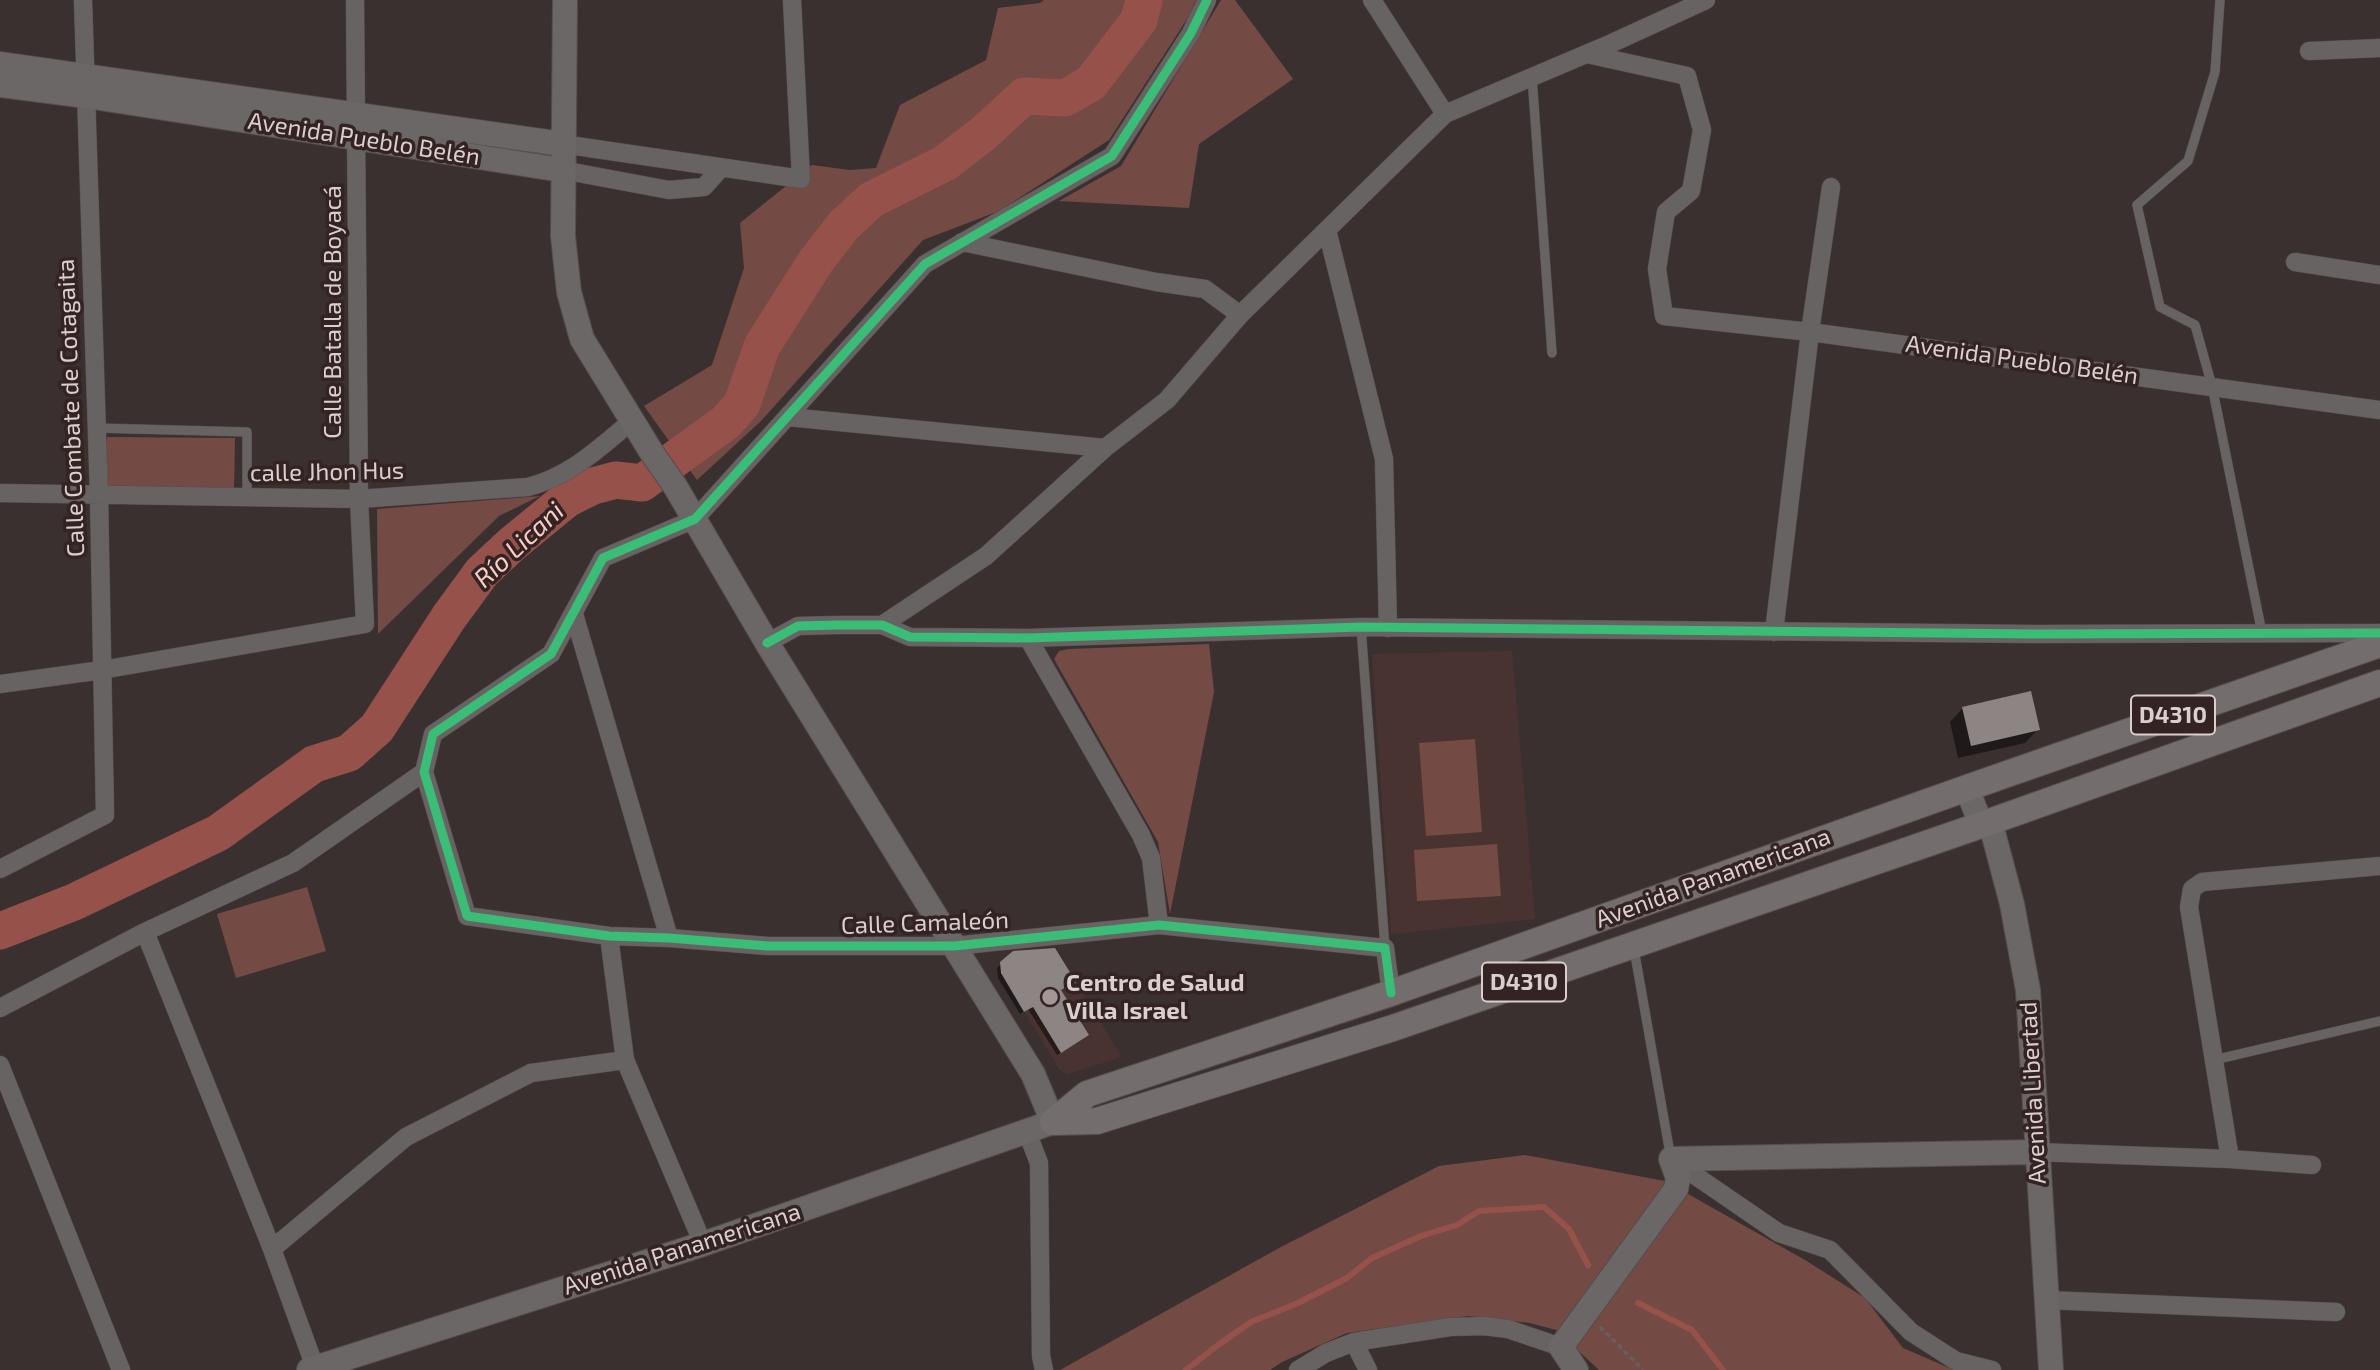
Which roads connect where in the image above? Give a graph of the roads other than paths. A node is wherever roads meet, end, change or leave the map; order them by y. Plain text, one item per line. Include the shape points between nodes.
1 (83, 0) edge
2 (355, 0) edge
3 (565, 0) edge
4 (792, 0) edge
5 (1207, 0) edge
6 (1372, 0) edge
7 (1706, 0) edge
8 (2220, 0) edge
9 (2380, 48) edge
10 (2309, 51) dead end
11 (1587, 54) junction
12 (0, 64) edge
13 (1532, 77) junction
14 (0, 85) edge
15 (86, 86) junction
16 (1444, 114) junction
17 (356, 127) junction
18 (562, 144) junction
19 (720, 169) junction
20 (562, 170) junction
21 (1831, 187) dead end
22 (1326, 230) junction
23 (962, 242) junction
24 (2295, 262) dead end
25 (2380, 275) edge
26 (1240, 315) junction
27 (1810, 332) junction
28 (1552, 353) dead end
29 (2211, 386) junction
30 (2380, 410) edge
31 (788, 416) junction
32 (633, 420) junction
33 (97, 428) junction
34 (1105, 448) junction
35 (0, 493) edge
36 (99, 495) junction
37 (247, 497) junction
38 (359, 499) junction
39 (695, 519) junction
40 (574, 614) junction
41 (882, 625) junction
42 (1361, 627) junction
43 (1388, 628) junction
44 (1774, 632) junction
45 (2262, 633) junction
46 (2380, 633) edge
47 (1028, 638) junction
48 (767, 643) junction
49 (2380, 644) edge
50 (102, 670) junction
51 (2380, 683) edge
52 (0, 684) edge
53 (424, 772) junction
54 (1967, 788) junction
55 (1986, 823) junction
56 (2380, 866) edge
57 (0, 869) edge
58 (1159, 925) junction
59 (145, 932) junction
60 (608, 936) junction
61 (669, 937) junction
62 (1633, 944) junction
63 (954, 946) junction
64 (1385, 948) junction
65 (1391, 993) junction
66 (0, 1008) edge
67 (2380, 1021) edge
68 (625, 1060) junction
69 (2214, 1060) junction
70 (0, 1065) edge
71 (1053, 1122) junction
72 (1027, 1132) junction
73 (2036, 1152) junction
74 (1671, 1159) junction
75 (2230, 1159) junction
76 (2312, 1165) dead end
77 (703, 1244) junction
78 (272, 1249) junction
79 (2046, 1300) junction
80 (2336, 1312) dead end
81 (1354, 1342) junction
82 (1561, 1348) junction
83 (313, 1369) edge
84 (121, 1370) edge
85 (1044, 1370) edge
86 (1298, 1370) edge
87 (1368, 1370) edge
88 (1576, 1370) edge
89 (1992, 1370) edge
90 (2051, 1370) edge

1 - 15 street, Calle Combate de Cotagaita
2 - 17 street, Calle Batalla de Boyacá
3 - 18 street
4 - 19 street, Avenida Pueblo Belén via 801,179
5 - 23 street via 1112,156
6 - 16 street
7 - 11 street
8 - 29 lane via 2215,72 2188,161 2137,205 2160,307 2195,325
9 - 10 street
11 - 13 street
11 - 27 street, Avenida Pueblo Belén via 1687,76 1702,130 1691,191 1666,212 1657,269 1664,316
12 - 15 street, Avenida Pueblo Belén
13 - 16 street
13 - 28 lane
14 - 15 street, Avenida Pueblo Belén
15 - 17 street, Avenida Pueblo Belén
15 - 33 street, Calle Combate de Cotagaita
16 - 22 street
17 - 18 street, Avenida Pueblo Belén
17 - 20 street, Avenida Pueblo Belén
17 - 38 street, Calle Batalla de Boyacá
18 - 19 street, Avenida Pueblo Belén
18 - 20 street
19 - 20 street, Avenida Pueblo Belén via 704,187 669,190
20 - 32 street via 563,236 572,304 583,340
21 - 27 street
22 - 26 street
22 - 43 street via 1384,459
23 - 26 street via 1205,289
23 - 31 street via 925,264
24 - 25 street
26 - 34 street via 1167,400
27 - 29 street, Avenida Pueblo Belén
27 - 44 street
29 - 30 street, Avenida Pueblo Belén
29 - 45 lane
31 - 34 street
31 - 39 street
32 - 38 street, calle Jhon Hus via 552,481 528,487
32 - 39 street
33 - 36 street, Calle Combate de Cotagaita
33 - 37 lane via 247,432
34 - 41 street via 986,556
35 - 36 street, calle Jhon Hus
36 - 37 street, calle Jhon Hus
36 - 50 street, Calle Combate de Cotagaita
37 - 38 street, calle Jhon Hus
38 - 50 street, Calle Batalla de Boyacá via 365,624
39 - 40 street via 603,558
39 - 48 street
40 - 53 street via 551,654 433,734
40 - 61 street
41 - 47 street via 910,637
41 - 48 street via 798,626
42 - 43 street
42 - 47 street
42 - 64 lane
43 - 44 street
44 - 45 street
45 - 46 street
47 - 58 street via 1141,835 1151,858
48 - 63 street
49 - 54 main road, Avenida Panamericana / D4310
50 - 52 street
50 - 57 street, Calle Combate de Cotagaita via 105,815
51 - 55 main road, Avenida Panamericana / D4310
53 - 59 street via 293,863
53 - 60 street, Calle Camaleón via 467,916
54 - 55 street, Avenida Libertad
54 - 65 main road, Avenida Panamericana / D4310
55 - 62 main road, Avenida Panamericana / D4310
55 - 73 street, Avenida Libertad via 2012,904 2028,990
56 - 69 street via 2202,882 2192,889 2189,907
58 - 63 street, Calle Camaleón
58 - 64 street, Calle Camaleón
59 - 66 street
59 - 78 street
60 - 61 street, Calle Camaleón
60 - 68 street
61 - 63 street, Calle Camaleón via 768,946
62 - 71 main road, Avenida Panamericana / D4310 via 1393,1028 1097,1121
62 - 74 lane
63 - 71 street via 1033,1074
64 - 65 street
65 - 71 main road, Avenida Panamericana / D4310 via 1087,1094
67 - 69 lane
68 - 77 street
68 - 78 street via 530,1073 406,1137
69 - 75 street
70 - 84 street
71 - 72 street, Avenida Panamericana / D4310
72 - 77 street, Avenida Panamericana / D4310
72 - 85 street via 1039,1163
73 - 74 street
73 - 75 street
73 - 79 street, Avenida Libertad
74 - 82 street via 1678,1178 1676,1189
74 - 89 street via 1779,1233 1830,1250 1911,1332 1956,1361
75 - 76 street
77 - 83 street, Avenida Panamericana / D4310
78 - 83 street
79 - 80 street
79 - 90 street, Avenida Libertad
81 - 82 street via 1484,1326 1508,1329
81 - 86 street
81 - 87 street
82 - 88 street

